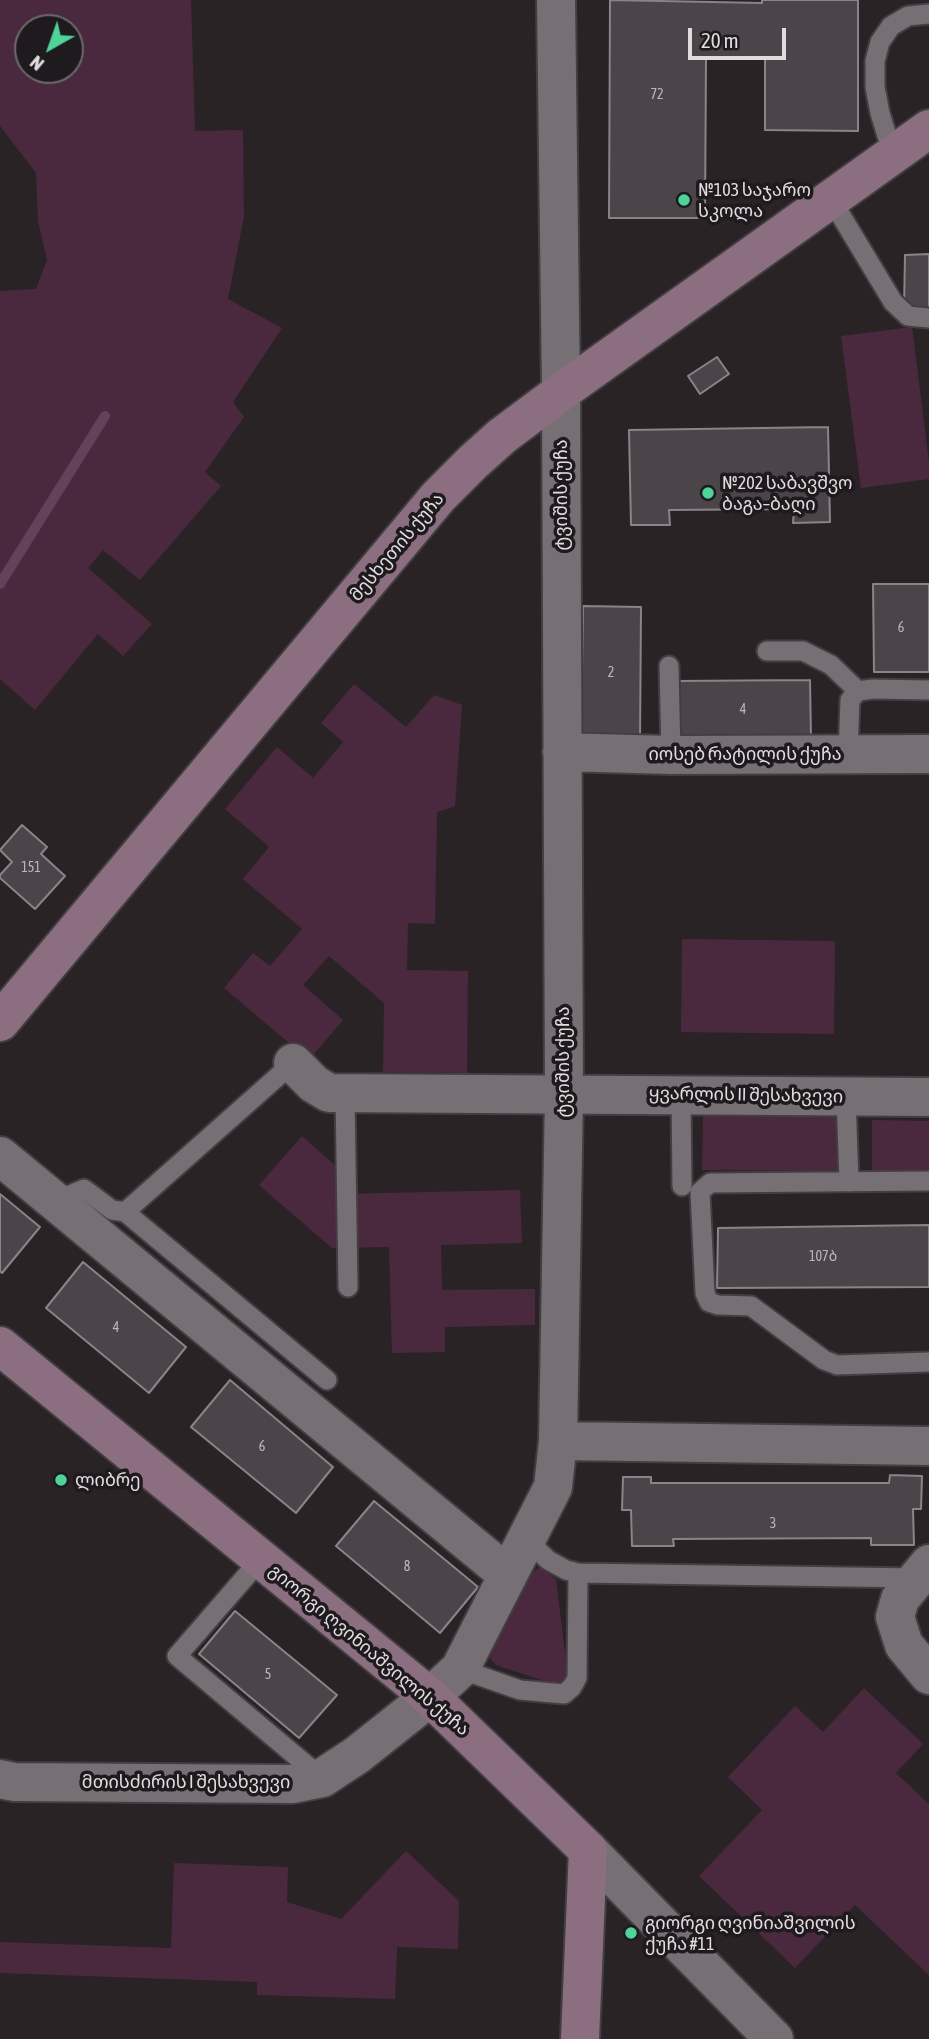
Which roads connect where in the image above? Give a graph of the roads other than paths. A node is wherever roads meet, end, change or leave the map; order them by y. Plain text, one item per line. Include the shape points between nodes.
1 (556, 0) edge
2 (929, 14) edge
3 (929, 129) edge
4 (898, 151) junction
5 (831, 198) junction
6 (929, 318) edge
7 (561, 392) junction
8 (767, 651) dead end
9 (669, 666) dead end
10 (929, 690) edge
11 (858, 691) junction
12 (562, 752) junction
13 (849, 754) junction
14 (929, 754) edge
15 (671, 755) junction
16 (0, 1022) edge
17 (293, 1063) joint
18 (345, 1093) junction
19 (564, 1094) junction
20 (681, 1094) junction
21 (846, 1097) junction
22 (929, 1097) edge
23 (0, 1156) edge
24 (929, 1181) edge
25 (849, 1182) junction
26 (682, 1186) dead end
27 (61, 1207) junction
28 (125, 1212) junction
29 (348, 1287) dead end
30 (0, 1346) edge
31 (929, 1362) edge
32 (327, 1380) dead end
33 (558, 1441) junction
34 (929, 1446) edge
35 (526, 1539) junction
36 (261, 1559) junction
37 (924, 1571) edge
38 (578, 1573) junction
39 (509, 1575) junction
40 (460, 1669) junction
41 (929, 1675) edge
42 (430, 1698) junction
43 (321, 1778) junction
44 (0, 1779) edge
45 (588, 1850) junction
46 (580, 2039) edge
47 (774, 2039) edge

1 - 7 street
2 - 4 lane via 908,16 891,26 875,61 880,113 887,136
3 - 4 street, მესხეთის ქუჩა
4 - 5 street, მესხეთის ქუჩა
5 - 6 lane via 894,302 908,316
5 - 7 street, მესხეთის ქუჩა
7 - 12 street, ტვიშის ქუჩა
7 - 16 street, მესხეთის ქუჩა via 502,436 438,497
8 - 11 lane via 803,651 831,665
9 - 15 lane
10 - 11 lane
11 - 13 lane via 850,700
12 - 15 street, იოსებ რატილის ქუჩა
12 - 19 street, ტვიშის ქუჩა
13 - 14 street, იოსებ რატილის ქუჩა
13 - 15 street, იოსებ რატილის ქუჩა
17 - 18 street, ყვარლის II შესახვევი via 329,1093
17 - 28 lane
18 - 19 street, ყვარლის II შესახვევი
18 - 29 lane
19 - 20 street, ყვარლის II შესახვევი
19 - 33 street, ტვიშის ქუჩა
20 - 21 street, ყვარლის II შესახვევი
20 - 26 lane
21 - 22 street, ყვარლის II შესახვევი
21 - 25 lane
23 - 27 street
24 - 25 lane
25 - 31 lane via 710,1183 703,1187 705,1293 709,1302 718,1305 751,1307 824,1360 837,1364
27 - 28 lane via 70,1195 84,1189 112,1210
27 - 39 street
28 - 32 lane
30 - 36 street, გიორგი ღვინიაშვილის ქუჩა
33 - 34 street
33 - 35 street, ტვიშის ქუჩა via 553,1487
35 - 38 lane via 548,1560
35 - 39 street, ტვიშის ქუჩა
36 - 42 street, გიორგი ღვინიაშვილის ქუჩა
36 - 43 lane via 177,1656
37 - 38 lane
37 - 41 street via 900,1599 895,1618 904,1645
38 - 40 lane via 577,1678 564,1694 520,1689
39 - 40 street, ტვიშის ქუჩა
40 - 42 street, ტვიშის ქუჩა
42 - 43 street, მთისძირის I შესახვევი
42 - 45 street, გიორგი ღვინიაშვილის ქუჩა
43 - 44 street, მთისძირის I შესახვევი via 292,1784
45 - 46 street
45 - 47 street, გიორგი ღვინიაშვილის ქუჩა

